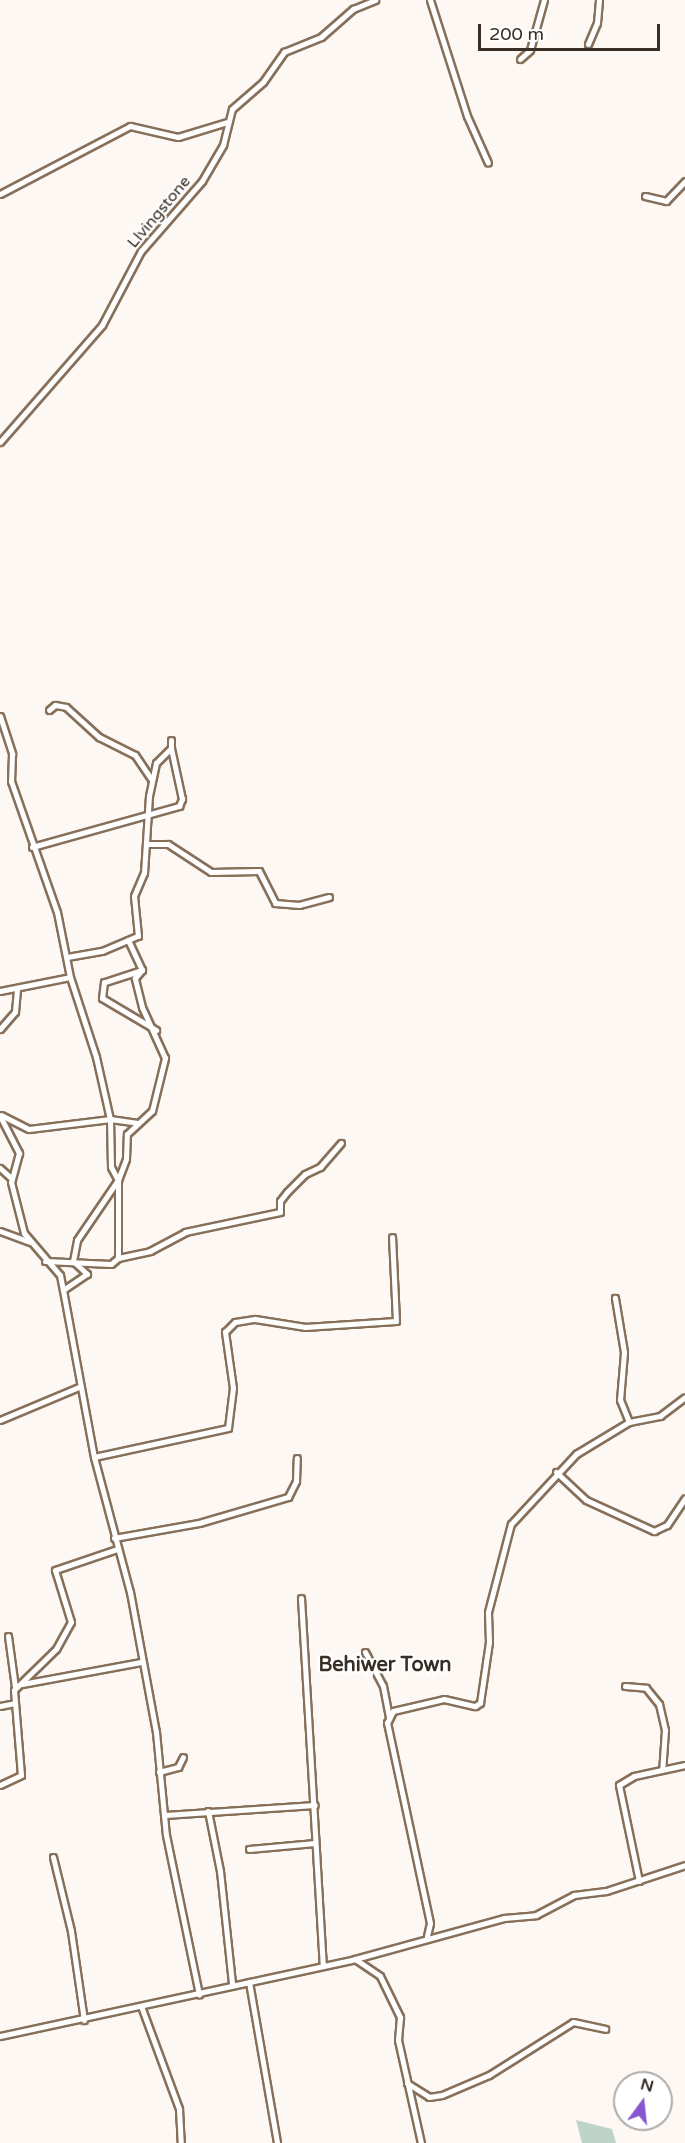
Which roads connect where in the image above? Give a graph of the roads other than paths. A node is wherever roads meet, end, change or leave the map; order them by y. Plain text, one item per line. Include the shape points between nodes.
1 (375, 0) edge
2 (430, 0) edge
3 (544, 0) edge
4 (599, 0) edge
5 (588, 44) dead end
6 (520, 59) dead end
7 (227, 122) junction
8 (488, 163) dead end
9 (685, 181) edge
10 (0, 194) edge
11 (645, 196) dead end
12 (0, 442) edge
13 (48, 710) dead end
14 (0, 716) edge
15 (171, 740) dead end
16 (171, 748) junction
17 (152, 780) junction
18 (146, 816) junction
19 (147, 843) junction
20 (32, 847) junction
21 (329, 897) dead end
22 (128, 940) junction
23 (67, 957) junction
24 (142, 970) junction
25 (70, 977) junction
26 (17, 988) junction
27 (0, 991) edge
28 (0, 1029) edge
29 (156, 1030) junction
30 (0, 1115) edge
31 (110, 1119) junction
32 (138, 1123) junction
33 (341, 1143) dead end
34 (0, 1168) edge
35 (11, 1178) junction
36 (118, 1180) junction
37 (0, 1231) edge
38 (392, 1238) dead end
39 (30, 1242) junction
40 (118, 1258) junction
41 (45, 1261) junction
42 (73, 1261) junction
43 (63, 1290) junction
44 (615, 1298) dead end
45 (79, 1387) junction
46 (685, 1397) edge
47 (0, 1420) edge
48 (629, 1422) junction
49 (94, 1457) junction
50 (297, 1458) dead end
51 (556, 1472) junction
52 (685, 1498) edge
53 (114, 1538) junction
54 (117, 1549) junction
55 (301, 1598) dead end
56 (8, 1636) dead end
57 (365, 1652) dead end
58 (141, 1662) junction
59 (18, 1686) junction
60 (625, 1686) dead end
61 (15, 1703) junction
62 (0, 1706) edge
63 (389, 1719) junction
64 (183, 1757) dead end
65 (685, 1765) edge
66 (662, 1769) junction
67 (159, 1772) junction
68 (0, 1785) edge
69 (315, 1805) junction
70 (208, 1811) junction
71 (165, 1815) junction
72 (315, 1843) junction
73 (249, 1849) dead end
74 (53, 1857) dead end
75 (685, 1865) edge
76 (639, 1881) junction
77 (427, 1936) junction
78 (355, 1959) junction
79 (323, 1964) junction
80 (249, 1982) junction
81 (232, 1983) junction
82 (199, 1995) junction
83 (141, 2006) junction
84 (84, 2020) junction
85 (605, 2029) dead end
86 (0, 2037) edge
87 (407, 2083) junction
88 (181, 2143) edge
89 (277, 2143) edge
90 (421, 2143) edge

1 - 7 street, LIvingstone via 353,9 321,37 279,56 267,77 232,109
2 - 8 street via 469,122
3 - 6 street via 530,50
4 - 5 street via 597,23
7 - 10 street via 178,137 130,126
7 - 12 street, LIvingstone via 223,145 202,181 141,251 102,325
9 - 11 street via 666,201
13 - 17 street via 55,705 66,707 99,737 135,755
14 - 20 street via 12,754 11,781
15 - 16 street
16 - 17 street via 156,763
16 - 18 street via 182,799 171,810
17 - 18 street
18 - 19 street
18 - 20 street
19 - 21 street via 168,844 211,872 259,871 275,903 299,905
19 - 22 street via 144,873 134,896 138,936
20 - 23 street via 57,912
22 - 23 street
22 - 24 street
23 - 25 street
24 - 29 street via 135,978 142,1007
24 - 29 street via 104,982 102,998
25 - 26 street
25 - 31 street via 96,1057
26 - 27 street
26 - 28 street via 15,1012
29 - 32 street via 165,1058 152,1111
30 - 31 street via 19,1126 40,1130
30 - 35 street via 19,1153
31 - 32 street
31 - 36 street via 111,1167
32 - 36 street via 127,1134 126,1159
33 - 40 street via 320,1167 305,1174 287,1192 280,1201 280,1212 185,1232 150,1251
34 - 35 street
35 - 39 street
36 - 40 street
36 - 42 street via 76,1240
37 - 39 street
38 - 49 street via 396,1321 305,1327 255,1319 234,1322 225,1332 233,1388 228,1428
39 - 41 street
40 - 42 street via 111,1264
41 - 42 street
41 - 43 street via 60,1275
42 - 43 street via 87,1274
43 - 45 street
44 - 48 street via 624,1352 620,1400
45 - 47 street
45 - 49 street
46 - 48 street via 660,1416
48 - 51 street via 576,1454
49 - 53 street
50 - 53 street via 296,1481 288,1497 199,1523
51 - 52 street via 586,1500 654,1531 667,1525
51 - 63 street via 511,1524 501,1549 488,1612 489,1642 480,1703 475,1706 444,1699 393,1711
53 - 54 street
54 - 58 street
54 - 59 street via 56,1568 71,1622 56,1649
55 - 69 street
56 - 59 street
57 - 63 street via 383,1686
58 - 59 street
58 - 67 street
59 - 61 street
60 - 66 street via 646,1688 659,1704 665,1730
61 - 62 street
61 - 68 street via 21,1775
63 - 77 street via 390,1748 430,1923
64 - 67 street via 178,1767
65 - 66 street
66 - 76 street via 625,1780 617,1792
67 - 71 street
69 - 70 street
69 - 72 street
70 - 71 street
70 - 81 street via 220,1871
71 - 82 street
72 - 73 street
72 - 79 street
74 - 84 street via 71,1931
75 - 76 street
76 - 77 street via 574,1895 536,1915
77 - 78 street
78 - 79 street
78 - 87 street via 380,1976 390,1992 400,2017 398,2040
79 - 80 street
80 - 81 street
80 - 89 street
81 - 82 street
82 - 83 street
83 - 84 street
83 - 88 street via 179,2109
84 - 86 street
85 - 87 street via 573,2022 489,2075 442,2095 429,2097
87 - 90 street

